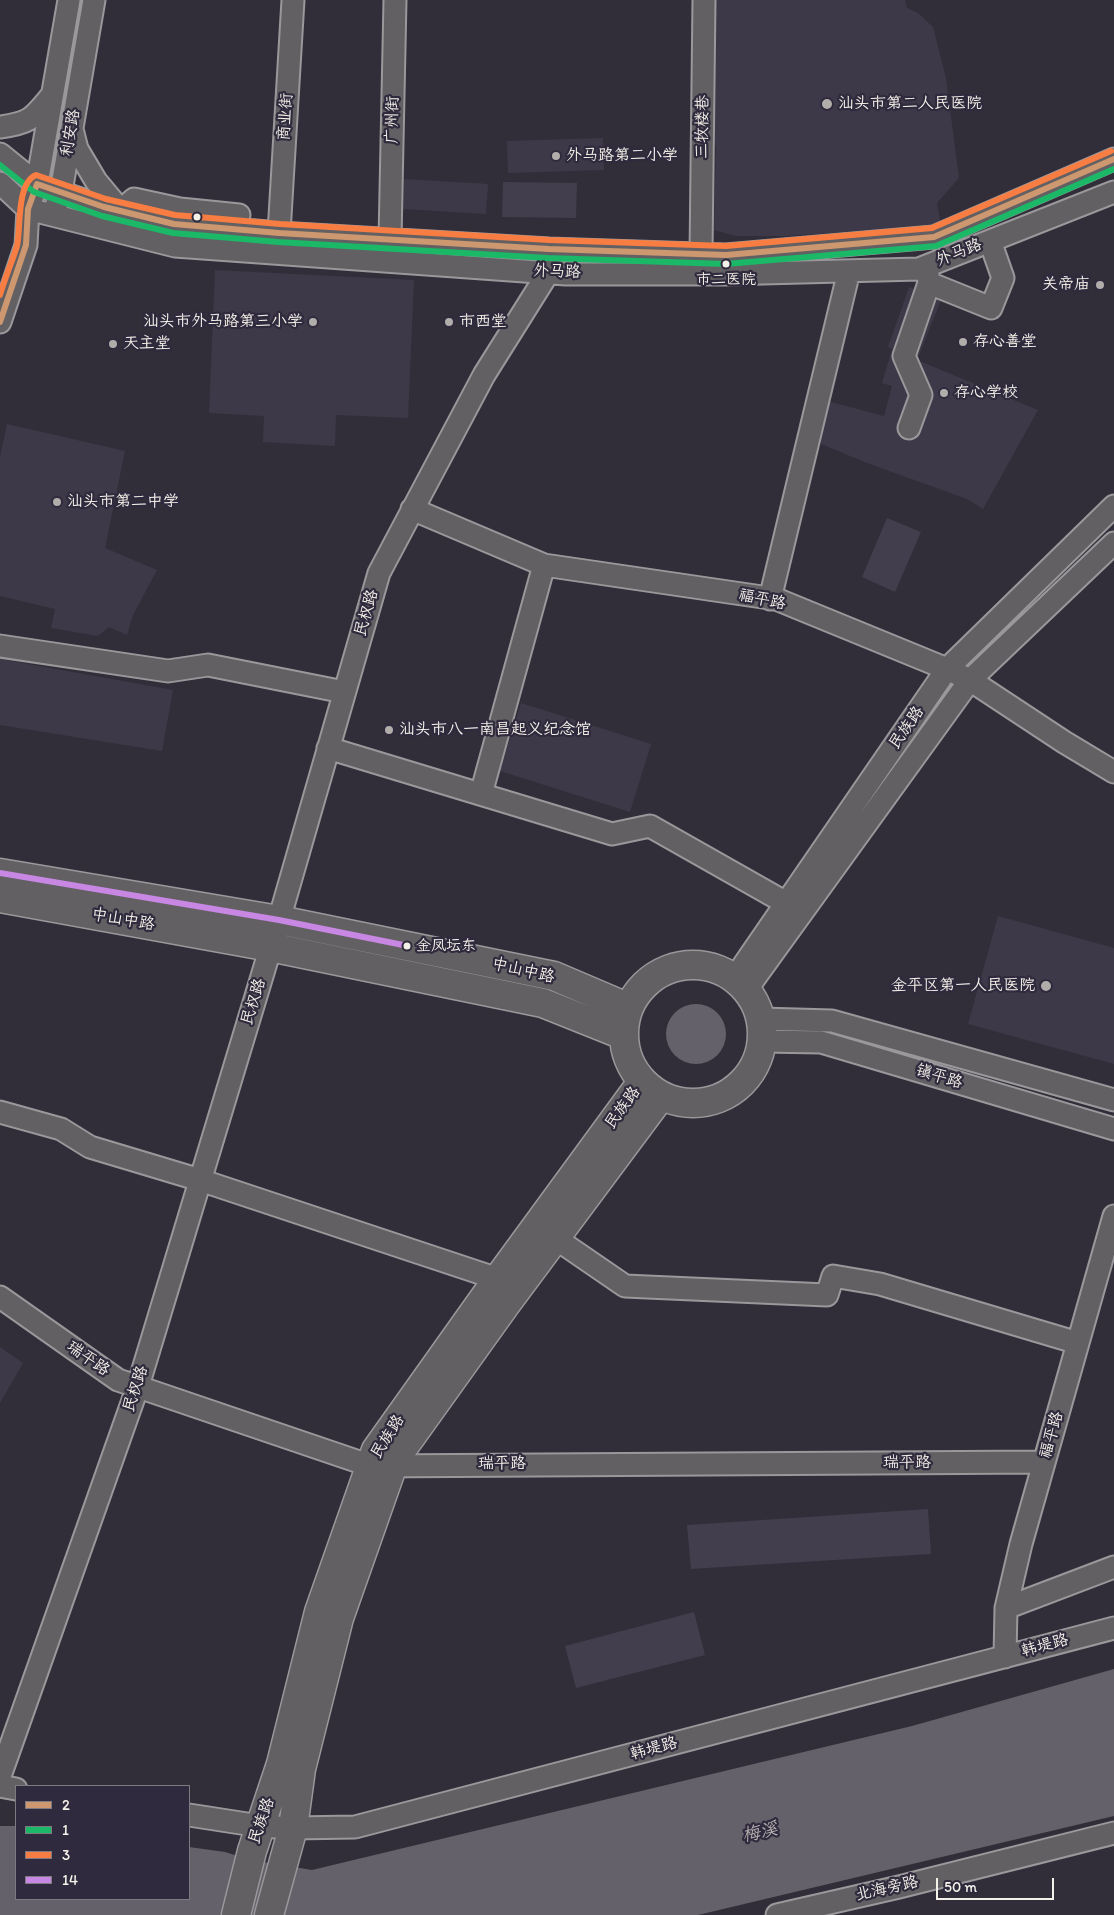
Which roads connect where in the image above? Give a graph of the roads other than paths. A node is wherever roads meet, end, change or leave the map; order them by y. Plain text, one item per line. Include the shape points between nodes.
1 (69, 0) edge
2 (94, 0) edge
3 (293, 0) edge
4 (395, 0) edge
5 (704, 0) edge
6 (53, 95) junction
7 (0, 127) edge
8 (72, 129) junction
9 (0, 154) edge
10 (1114, 159) edge
11 (0, 183) edge
12 (37, 184) junction
13 (61, 192) junction
14 (1114, 192) edge
15 (28, 209) junction
16 (120, 211) junction
17 (53, 216) junction
18 (279, 227) junction
19 (390, 239) junction
20 (990, 241) junction
21 (26, 245) junction
22 (549, 249) junction
23 (701, 254) junction
24 (849, 271) junction
25 (548, 273) junction
26 (928, 274) junction
27 (0, 322) edge
28 (909, 428) dead end
29 (1114, 506) edge
30 (412, 510) junction
31 (1114, 543) edge
32 (544, 565) junction
33 (770, 598) junction
34 (0, 646) edge
35 (947, 669) junction
36 (970, 680) junction
37 (344, 692) junction
38 (328, 748) junction
39 (1114, 772) edge
40 (481, 794) junction
41 (0, 873) edge
42 (0, 898) edge
43 (786, 903) junction
44 (279, 920) junction
45 (270, 947) junction
46 (740, 984) junction
47 (628, 1008) junction
48 (762, 1030) junction
49 (623, 1035) junction
50 (652, 1089) junction
51 (1114, 1100) edge
52 (0, 1112) edge
53 (1114, 1129) edge
54 (200, 1180) junction
55 (1114, 1216) edge
56 (555, 1238) junction
57 (498, 1278) junction
58 (0, 1297) edge
59 (1078, 1343) junction
60 (138, 1386) junction
61 (1044, 1462) junction
62 (382, 1465) junction
63 (1114, 1567) edge
64 (1006, 1608) junction
65 (1114, 1628) edge
66 (1005, 1657) junction
67 (0, 1776) edge
68 (0, 1786) edge
69 (15, 1789) edge
70 (190, 1815) edge
71 (260, 1826) junction
72 (293, 1828) junction
73 (1114, 1833) edge
74 (236, 1915) edge
75 (269, 1915) edge
76 (777, 1915) edge

1 - 6 street, 利安路
2 - 8 street, 利安路
3 - 18 street, 商业街
4 - 19 street, 广州街
5 - 23 street, 三牧楼巷
6 - 7 street via 32,119
6 - 12 street, 利安路
8 - 13 street, 利安路
8 - 16 street via 77,149 96,181
9 - 12 street, 外马路
10 - 23 street, 外马路 via 934,237 726,255
11 - 15 street, 外马路
12 - 13 street, 外马路
12 - 15 street, 利安路
13 - 16 street, 外马路
13 - 17 street, 利安路
14 - 20 street, 外马路
15 - 17 street, 外马路
15 - 21 street, 利安路
16 - 18 street, 外马路 via 174,224
17 - 21 street, 利安路
17 - 25 street, 外马路 via 176,246
18 - 19 street, 外马路
19 - 22 street, 外马路
20 - 26 street, 外马路
20 - 26 street via 1003,278 991,308
21 - 27 street
22 - 23 street, 外马路
22 - 25 street, 民权路
24 - 25 street, 外马路
24 - 26 street, 外马路 via 919,269
24 - 33 street
25 - 30 street, 民权路 via 484,375
26 - 28 street via 904,356 921,395
29 - 35 street, 民族路
30 - 32 street, 福平路
30 - 37 street, 民权路 via 379,573
31 - 36 street, 民族路
32 - 33 street, 福平路
32 - 40 street
33 - 35 street, 福平路
34 - 37 street via 168,671 208,665
35 - 36 street, 福平路
35 - 43 street, 民族路
36 - 39 street, 福平路
36 - 46 street, 民族路
37 - 38 street, 民权路
38 - 40 street
38 - 44 street, 民权路
40 - 43 street via 612,834 650,826
41 - 44 main road, 中山中路
42 - 45 main road, 中山中路
43 - 46 street, 民族路
44 - 45 street, 民权路
44 - 47 main road, 中山中路 via 554,976
45 - 49 main road, 中山中路 via 543,1003
45 - 54 street, 民权路
46 - 47 main road via 715,969 695,965 674,968 655,976 639,990
46 - 48 main road via 755,1003
47 - 49 main road
48 - 50 main road via 757,1062 744,1081 727,1095 705,1103 683,1103
48 - 51 street, 镇平路 via 832,1020
48 - 53 street, 镇平路 via 821,1042
49 - 50 main road via 632,1068
50 - 56 main road, 民族路
50 - 57 main road, 民族路
52 - 54 street via 62,1129 90,1147
54 - 57 street
54 - 60 street, 民权路
55 - 59 street, 福平路
56 - 59 street via 625,1286 827,1295 833,1276 880,1284
56 - 62 main road, 民族路 via 395,1459
57 - 62 main road, 民族路 via 376,1450
58 - 60 street, 瑞平路 via 118,1380
59 - 61 street, 福平路
60 - 62 street, 瑞平路
60 - 67 street, 民权路
61 - 62 street, 瑞平路
61 - 64 street, 福平路
62 - 71 main road, 民族路 via 319,1612 281,1764
62 - 72 main road, 民族路 via 301,1769
63 - 64 street
64 - 66 street, 福平路
65 - 66 street, 韩堤路
66 - 72 street, 韩堤路 via 355,1827
68 - 69 street
70 - 71 street, 韩堤路
71 - 72 street, 韩堤路
71 - 74 main road, 民族路
72 - 75 main road, 民族路
73 - 76 street, 北海旁路

